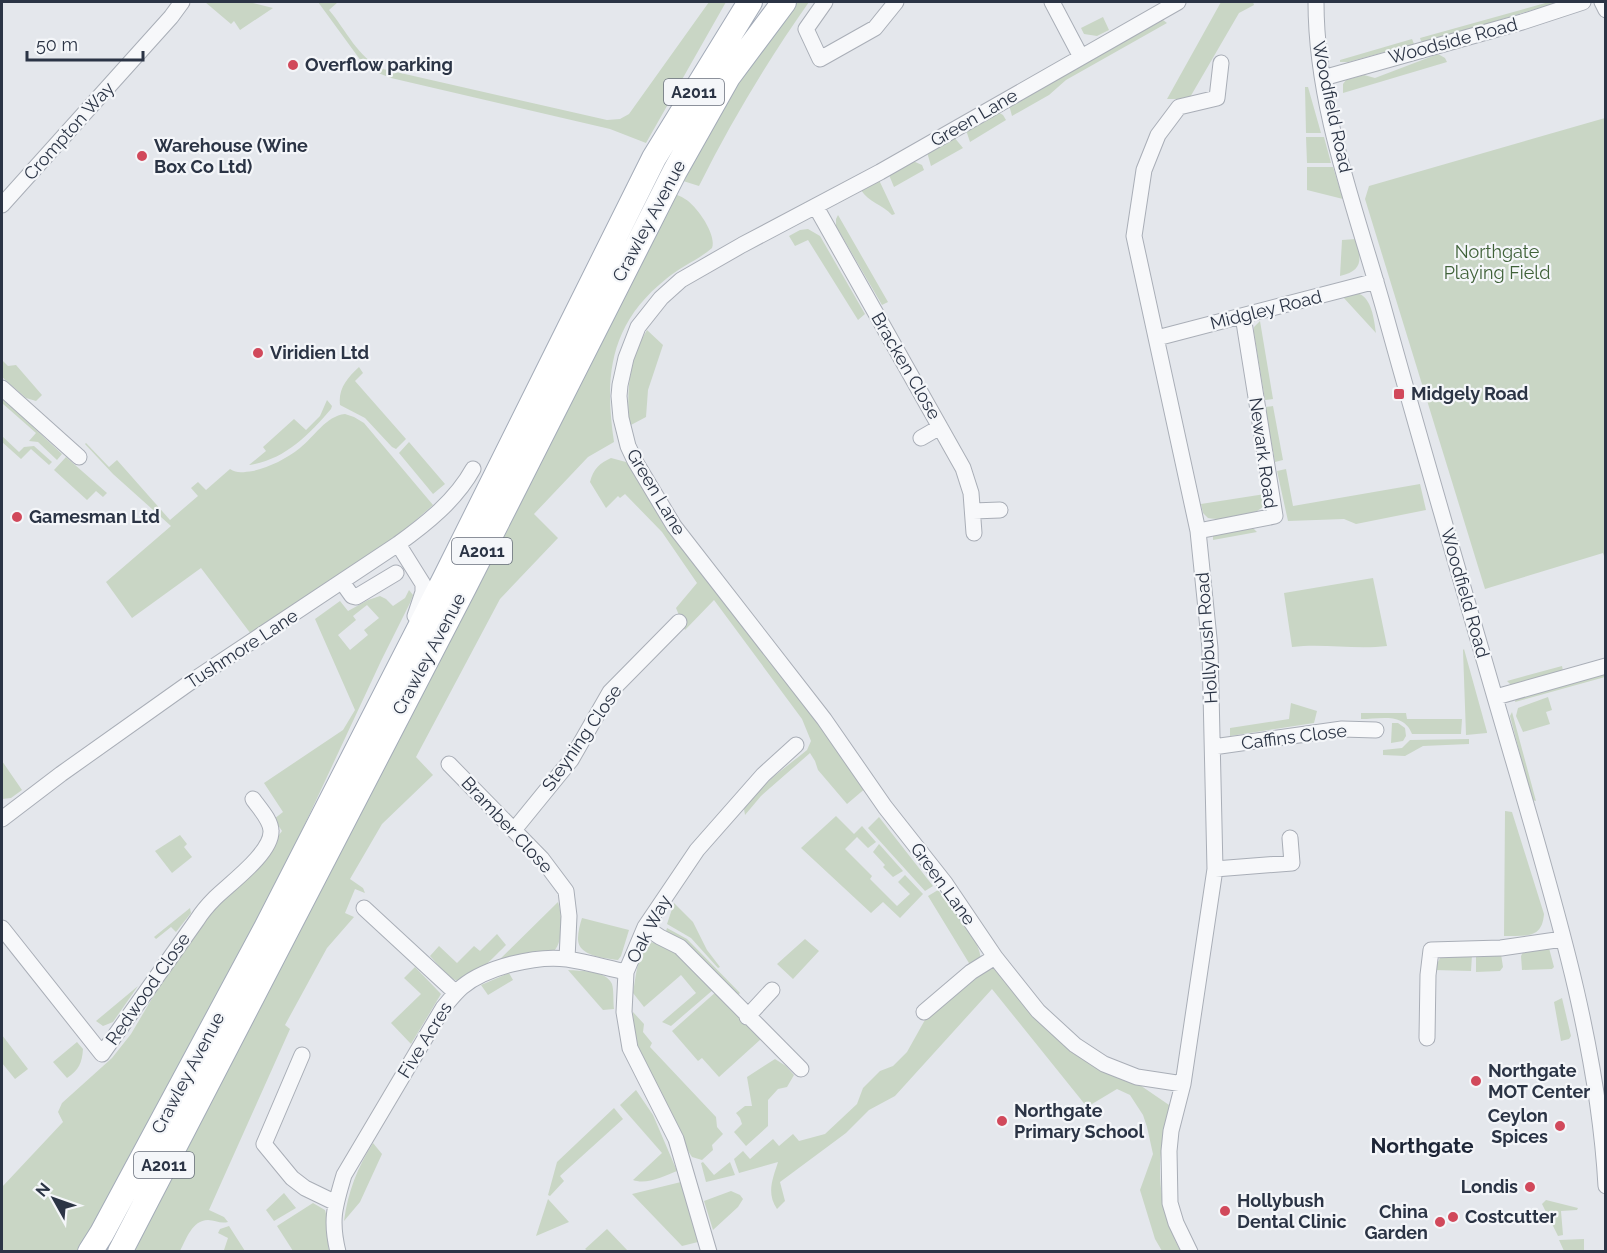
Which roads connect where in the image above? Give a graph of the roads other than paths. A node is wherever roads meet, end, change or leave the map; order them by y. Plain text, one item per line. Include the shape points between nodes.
1 (182, 2) edge
2 (749, 2) edge
3 (784, 2) edge
4 (825, 2) edge
5 (896, 2) edge
6 (1052, 2) edge
7 (1178, 2) edge
8 (1316, 2) edge
9 (1583, 2) edge
10 (1602, 2) edge
11 (1605, 10) edge
12 (1081, 57) junction
13 (1221, 63) dead end
14 (1323, 78) junction
15 (2, 205) edge
16 (816, 207) junction
17 (1376, 282) junction
18 (1243, 316) junction
19 (1157, 338) junction
20 (2, 388) edge
21 (940, 427) junction
22 (921, 438) dead end
23 (79, 457) dead end
24 (473, 469) dead end
25 (1000, 510) dead end
26 (973, 511) junction
27 (1198, 531) junction
28 (974, 533) dead end
29 (398, 544) junction
30 (396, 573) dead end
31 (342, 582) junction
32 (679, 622) dead end
33 (1605, 666) edge
34 (1496, 697) junction
35 (379, 705) junction
36 (1376, 730) dead end
37 (796, 746) dead end
38 (1213, 747) junction
39 (449, 764) dead end
40 (253, 799) dead end
41 (2, 819) edge
42 (514, 830) junction
43 (1290, 838) dead end
44 (1215, 869) junction
45 (364, 908) dead end
46 (645, 927) junction
47 (2, 928) edge
48 (1563, 939) junction
49 (995, 957) junction
50 (567, 959) junction
51 (626, 972) junction
52 (772, 990) dead end
53 (456, 993) junction
54 (924, 1012) dead end
55 (747, 1017) junction
56 (1427, 1038) dead end
57 (302, 1055) dead end
58 (801, 1069) dead end
59 (1600, 1076) edge
60 (1183, 1084) junction
61 (1605, 1186) edge
62 (336, 1203) junction
63 (90, 1251) edge
64 (120, 1251) edge
65 (338, 1251) edge
66 (709, 1251) edge
67 (1190, 1251) edge

1 - 15 street, Crompton Way
2 - 35 main road, Crawley Avenue / A2011 via 654,158
3 - 64 main road, Crawley Avenue / A2011 via 728,77 675,171
4 - 5 street via 806,29 820,59 875,28
6 - 12 street
7 - 12 street, Green Lane
8 - 14 street, Woodfield Road
9 - 14 street, Woodside Road
10 - 11 street
12 - 16 street, Green Lane
13 - 19 street, Hollybush Road via 1217,98 1179,106 1158,135 1144,170 1134,236
14 - 17 street, Woodfield Road via 1334,135
16 - 21 street, Bracken Close
16 - 49 street, Green Lane via 681,280 649,311 638,327 622,372 620,408 624,432 635,461 674,526 824,719
17 - 18 street, Midgley Road
17 - 34 street, Woodfield Road
18 - 19 street, Midgley Road
18 - 27 street, Newark Road via 1275,516
19 - 27 street, Hollybush Road
20 - 23 street
21 - 22 street
21 - 26 street, Bracken Close via 967,476
24 - 29 street, Tushmore Lane via 453,496
25 - 26 street
26 - 28 street, Bracken Close
27 - 38 street, Hollybush Road via 1210,648
29 - 31 street, Tushmore Lane
29 - 35 street via 424,588
30 - 31 street via 356,597
31 - 41 street, Tushmore Lane via 192,681
32 - 42 street, Steyning Close via 610,692 571,760
33 - 34 street
34 - 48 street, Woodfield Road
35 - 63 main road, Crawley Avenue / A2011 via 266,928
36 - 38 street, Caffins Close via 1342,729
37 - 46 street, Oak Way via 763,775 697,850
38 - 44 street, Hollybush Road
39 - 42 street, Bramber Close
40 - 47 street, Redwood Close via 270,825 269,840 258,858 196,920 102,1054
42 - 50 street, Bramber Close via 566,891
43 - 44 street via 1292,863
44 - 60 street, Hollybush Road
45 - 53 street
46 - 51 street, Oak Way
46 - 55 street via 680,947
48 - 56 street via 1501,948 1431,951
48 - 59 street, Woodfield Road
49 - 54 street
49 - 60 street, Green Lane via 1038,1011 1075,1045 1104,1064 1137,1077
50 - 51 street, Five Acres
50 - 53 street, Five Acres via 510,964 487,972
51 - 66 street, Oak Way via 624,1012 630,1048 676,1139
52 - 55 street
53 - 62 street, Five Acres via 443,1008 344,1175
55 - 58 street
57 - 62 street via 264,1144 292,1178
59 - 61 street, Woodfield Road
60 - 67 street, Hollybush Road via 1171,1131 1170,1203
62 - 65 street, Five Acres via 333,1229

